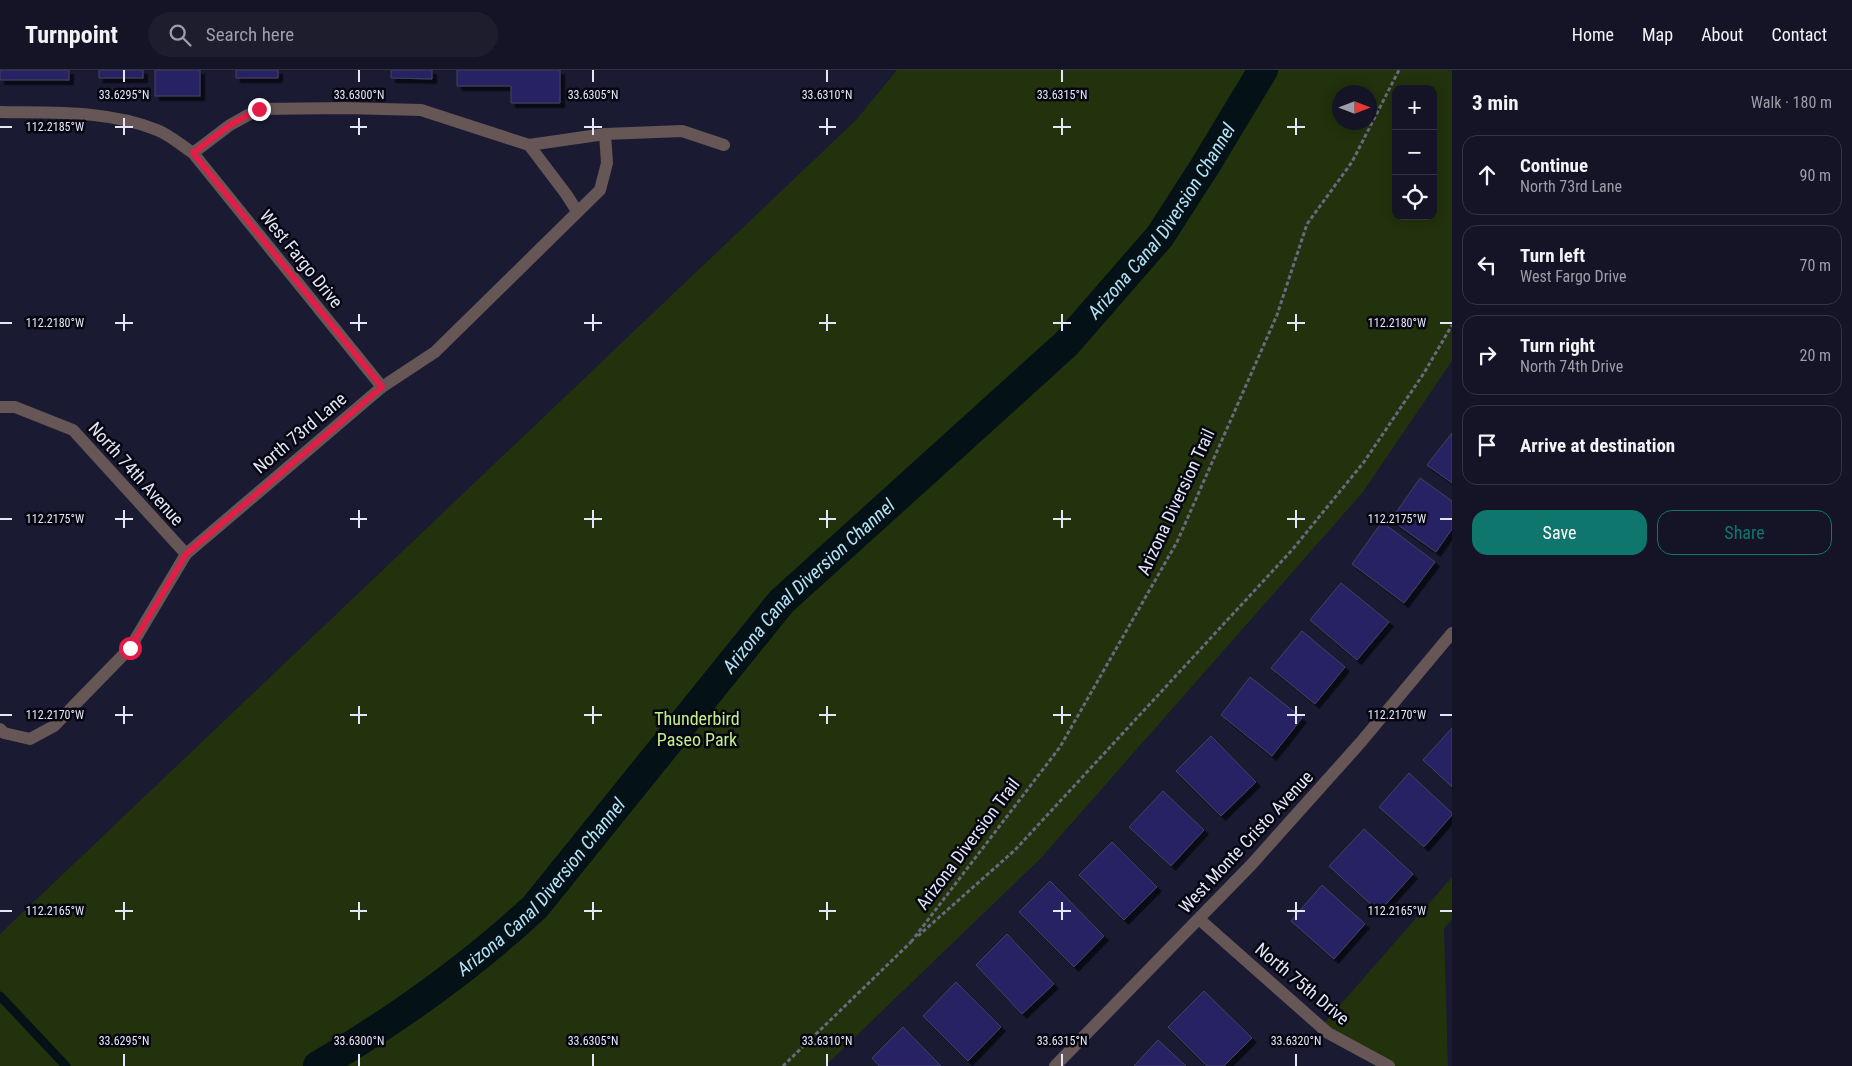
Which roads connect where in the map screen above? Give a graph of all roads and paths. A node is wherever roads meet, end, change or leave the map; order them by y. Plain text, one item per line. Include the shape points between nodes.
1 (1399, 70) edge
2 (0, 112) edge
3 (605, 134) junction
4 (529, 145) junction
5 (724, 145) dead end
6 (193, 153) junction
7 (577, 211) junction
8 (1452, 325) edge
9 (382, 387) junction
10 (0, 407) edge
11 (186, 554) junction
12 (1452, 633) edge
13 (0, 730) edge
14 (1199, 919) junction
15 (911, 942) junction
16 (784, 1066) edge
17 (1055, 1066) edge
18 (1389, 1066) edge

1 - 15 path, Arizona Diversion Trail via 1352,162 1306,224 1276,315 1177,542 1060,747
2 - 6 street, West Fargo Drive via 119,118 158,131
3 - 4 street
3 - 5 street via 682,131
3 - 7 street, North 73rd Lane via 607,163 600,190
4 - 6 street via 421,110 259,109 230,125
4 - 7 street
6 - 9 street, West Fargo Drive
7 - 9 street, North 73rd Lane via 436,352
8 - 15 path, Arizona Diversion Trail via 1364,462 1292,550 1015,850
9 - 11 street, North 73rd Lane
10 - 11 street, North 74th Avenue via 15,407 73,430
11 - 13 street, North 73rd Lane via 130,648 54,726 30,739
12 - 14 street, West Monte Cristo Avenue via 1361,742
14 - 17 street, West Monte Cristo Avenue
14 - 18 street, North 75th Drive via 1328,1032
15 - 16 path, Arizona Diversion Trail

